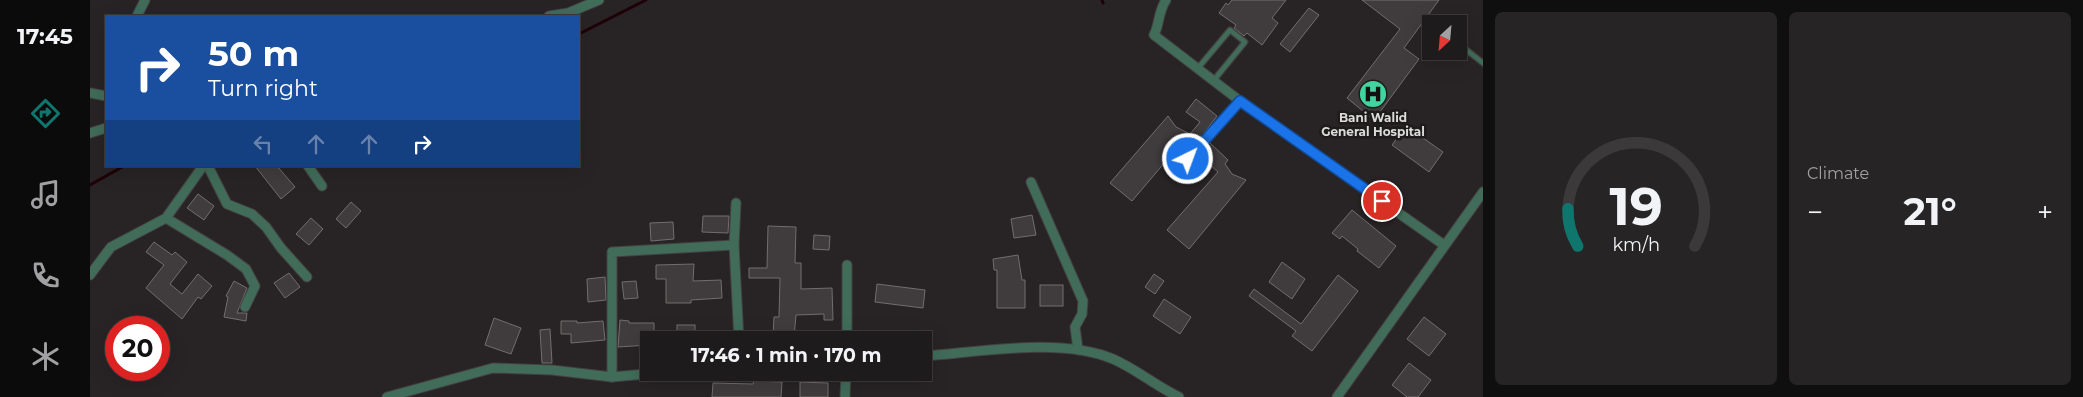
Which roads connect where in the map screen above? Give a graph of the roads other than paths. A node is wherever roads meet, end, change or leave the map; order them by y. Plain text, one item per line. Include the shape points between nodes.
1 (145, 0) edge
2 (599, 0) edge
3 (1166, 0) edge
4 (138, 15) edge
5 (555, 15) edge
6 (1468, 51) edge
7 (1483, 63) edge
8 (1198, 68) junction
9 (1214, 80) junction
10 (90, 92) edge
11 (105, 96) edge
12 (1240, 101) junction
13 (105, 128) edge
14 (90, 133) edge
15 (1188, 159) dead end
16 (203, 167) edge
17 (208, 167) edge
18 (309, 167) edge
19 (1031, 182) dead end
20 (322, 186) dead end
21 (1483, 192) edge
22 (736, 203) dead end
23 (166, 218) junction
24 (734, 245) junction
25 (1444, 245) junction
26 (848, 265) dead end
27 (90, 275) edge
28 (307, 277) dead end
29 (245, 307) dead end
30 (739, 331) edge
31 (847, 331) edge
32 (1078, 350) junction
33 (932, 355) edge
34 (640, 374) edge
35 (612, 377) junction
36 (846, 381) edge
37 (408, 394) edge
38 (387, 397) edge
39 (845, 397) edge
40 (1179, 397) edge
41 (1337, 397) edge

1 - 4 street
2 - 5 street
3 - 8 street via 1154,35
6 - 7 lane
8 - 9 street
8 - 9 lane via 1230,30 1245,42
9 - 12 street
10 - 11 street
12 - 15 lane
12 - 25 street
13 - 14 street
16 - 23 street
17 - 28 street via 227,204 252,214
18 - 20 street
19 - 32 street via 1083,302 1082,314 1075,327
21 - 25 street
22 - 24 street
23 - 27 street via 111,248
23 - 29 street via 246,269 255,286
24 - 30 street
24 - 35 street via 612,252
25 - 41 street
26 - 31 street
32 - 33 street via 1028,348
32 - 40 street via 1114,359
34 - 35 street
35 - 37 street via 493,368
36 - 39 street
37 - 38 street

